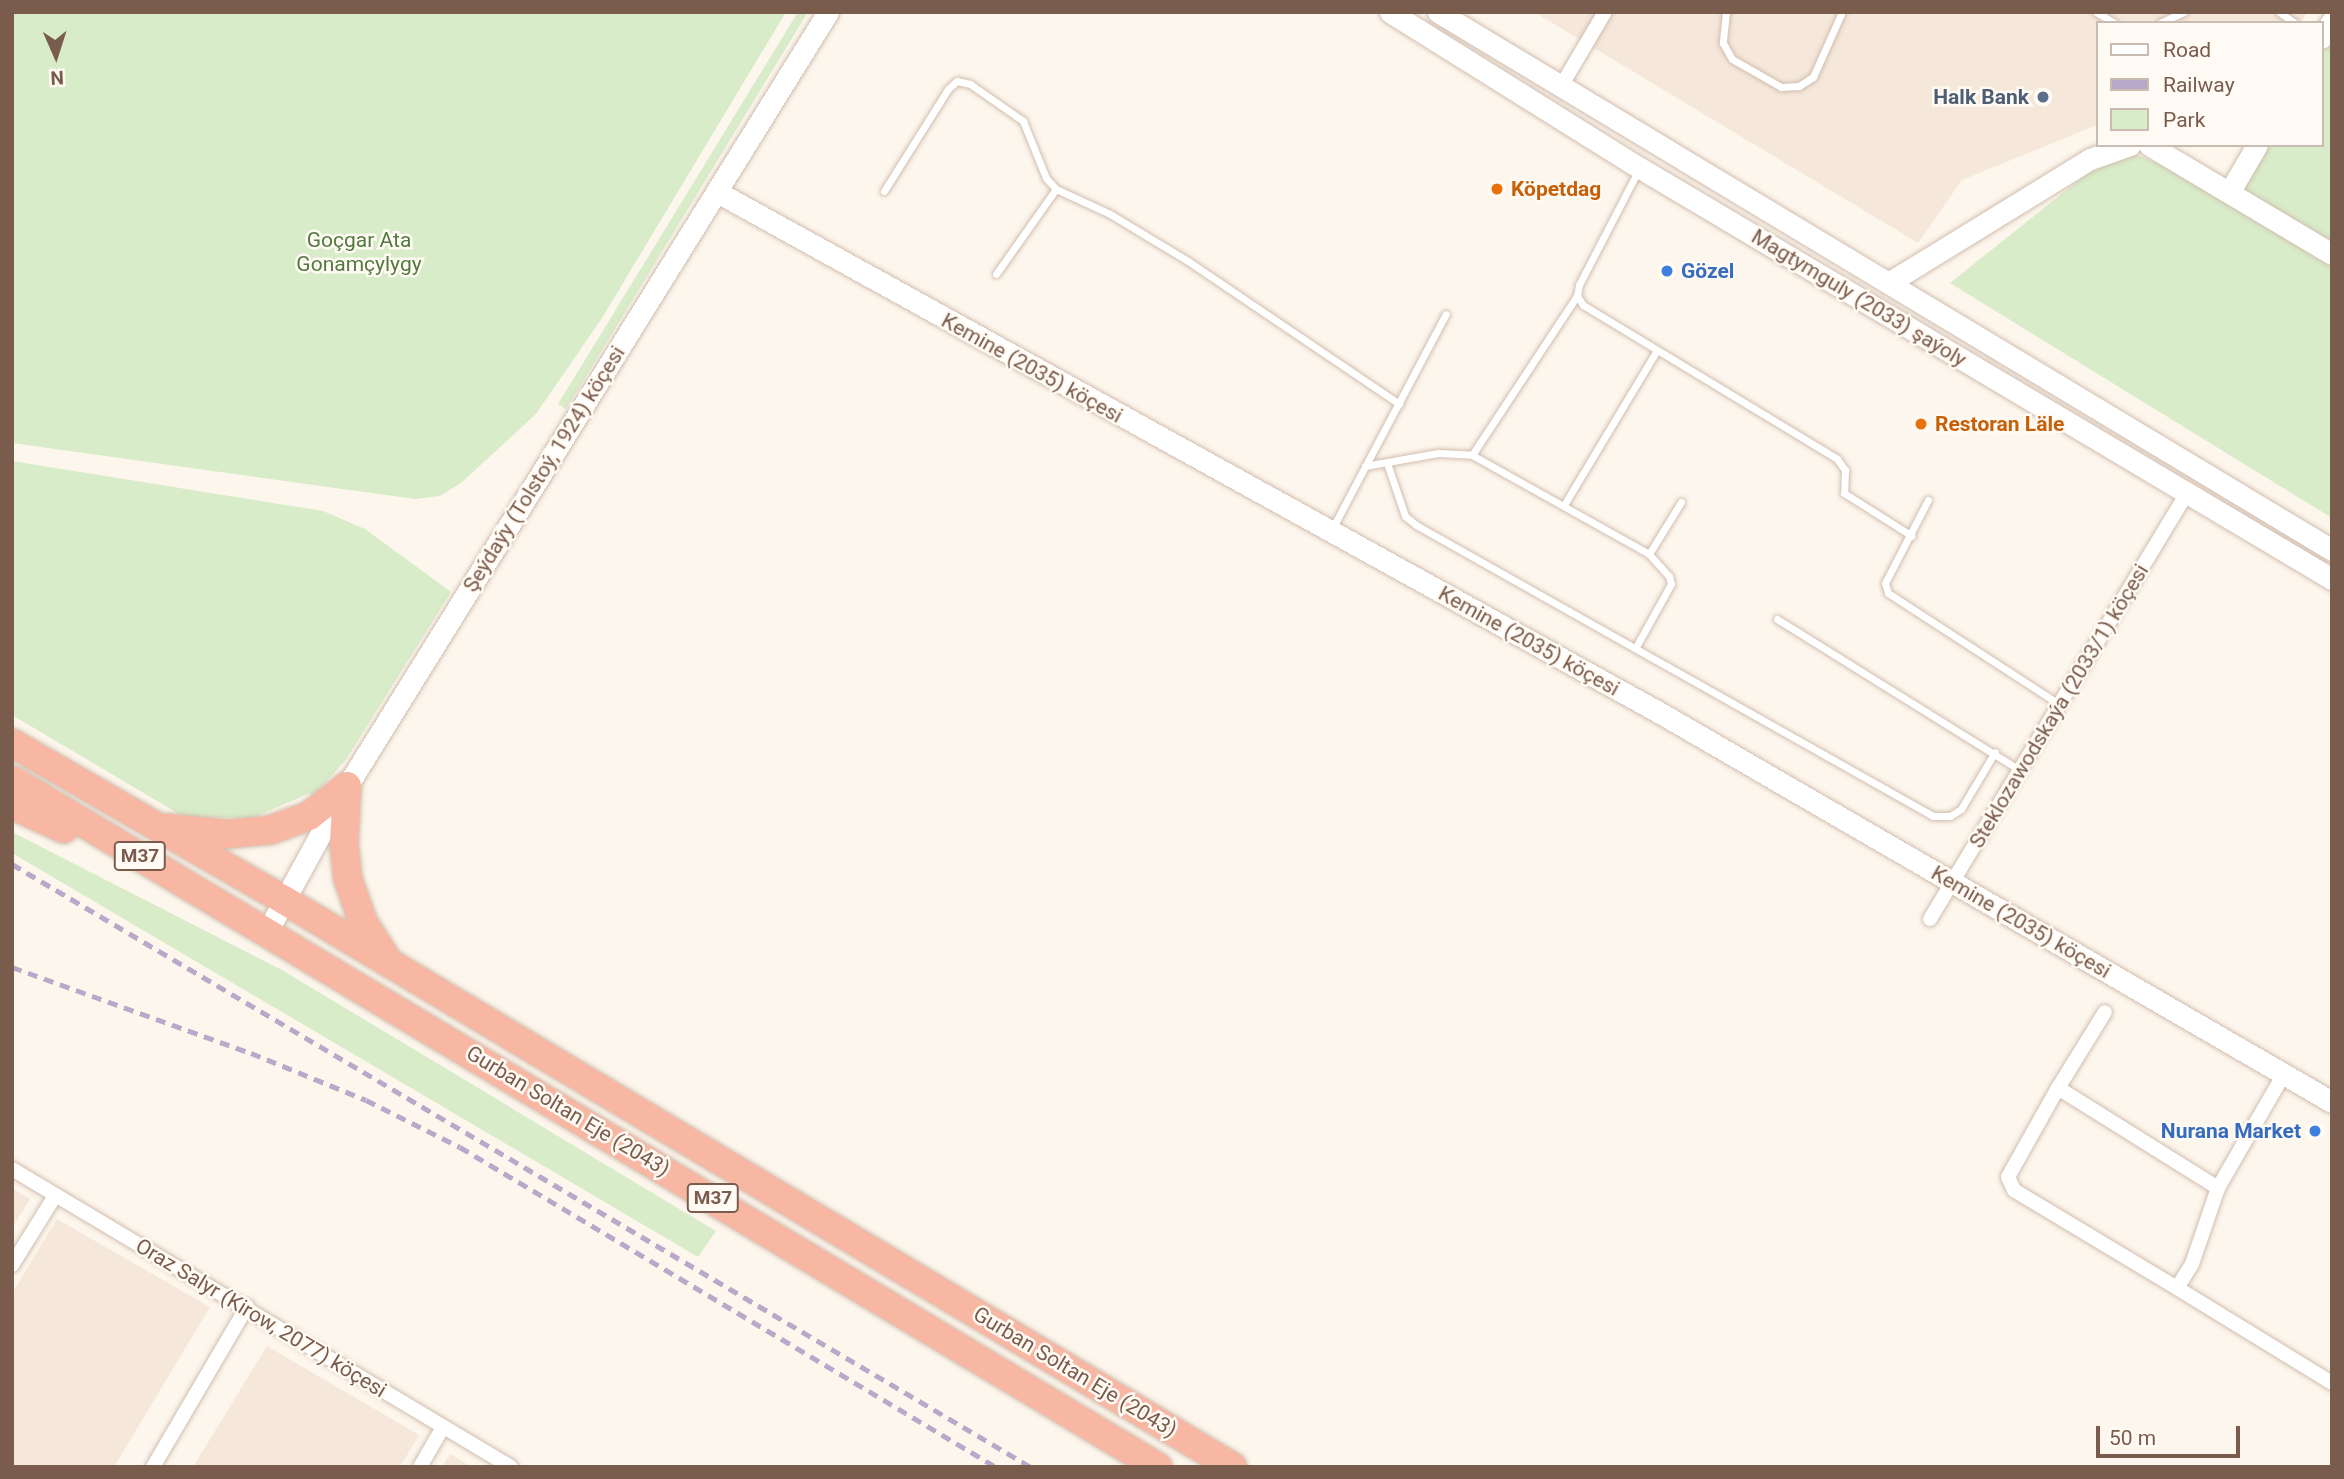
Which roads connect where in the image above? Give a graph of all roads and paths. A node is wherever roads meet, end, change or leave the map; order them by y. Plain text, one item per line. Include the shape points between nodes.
1 (828, 12) edge
2 (1390, 12) edge
3 (1438, 12) edge
4 (1605, 12) edge
5 (1726, 12) edge
6 (1842, 12) edge
7 (2184, 12) edge
8 (2164, 21) edge
9 (1560, 88) junction
10 (2124, 147) edge
11 (2153, 147) edge
12 (2256, 147) edge
13 (1640, 167) junction
14 (1056, 189) junction
15 (884, 191) dead end
16 (2230, 191) junction
17 (719, 193) junction
18 (2332, 254) edge
19 (996, 274) dead end
20 (1890, 282) junction
21 (1577, 296) junction
22 (1446, 314) dead end
23 (1656, 352) junction
24 (1399, 404) junction
25 (1472, 455) junction
26 (1387, 463) junction
27 (1365, 466) junction
28 (2187, 493) junction
29 (1928, 500) dead end
30 (1681, 502) dead end
31 (1564, 505) junction
32 (1330, 532) junction
33 (1912, 536) junction
34 (2332, 550) edge
35 (1649, 554) junction
36 (2332, 579) edge
37 (1777, 619) dead end
38 (1636, 646) junction
39 (2060, 704) junction
40 (12, 743) edge
41 (1995, 752) junction
42 (2020, 770) junction
43 (12, 780) edge
44 (347, 786) junction
45 (12, 805) edge
46 (159, 828) junction
47 (1952, 882) junction
48 (207, 896) junction
49 (284, 900) junction
50 (1930, 919) dead end
51 (268, 930) junction
52 (397, 971) junction
53 (2105, 1012) dead end
54 (2284, 1074) junction
55 (2058, 1088) junction
56 (2332, 1102) edge
57 (12, 1169) edge
58 (2218, 1188) junction
59 (55, 1196) junction
60 (12, 1265) edge
61 (2177, 1289) junction
62 (247, 1307) junction
63 (2332, 1383) edge
64 (443, 1427) junction
65 (153, 1467) edge
66 (420, 1467) edge
67 (510, 1467) edge
68 (1158, 1467) edge
69 (1233, 1467) edge

1 - 17 street, Şeýdaýy (Tolstoý, 1924) köçesi
2 - 13 street, Magtymguly (2033) şaýoly
3 - 9 street, Magtymguly (2033) şaýoly
4 - 9 street
5 - 6 lane via 1723,43 1732,59 1781,87 1799,86 1813,77
7 - 8 lane
9 - 20 street, Magtymguly (2033) şaýoly
10 - 20 street via 2090,159
11 - 16 street
12 - 16 street
13 - 21 lane
13 - 28 street, Magtymguly (2033) şaýoly
14 - 15 lane via 1046,178 1023,121 982,90 957,81 935,106
14 - 19 lane
14 - 24 lane via 1110,214 1188,261
16 - 18 street
17 - 32 street, Kemine (2035) köçesi
17 - 44 street, Şeýdaýy (Tolstoý, 1924) köçesi
20 - 34 street, Magtymguly (2033) şaýoly via 2097,412
21 - 23 lane via 1583,305
21 - 25 lane
22 - 24 lane
23 - 31 lane
23 - 33 lane via 1837,458 1845,470 1844,493
24 - 27 lane
25 - 26 lane via 1438,453
25 - 31 lane
26 - 27 lane
26 - 38 lane via 1405,516 1416,525
27 - 32 lane
28 - 36 street, Magtymguly (2033) şaýoly
28 - 39 street, Steklozawodskaýa (2033/1) köçesi
29 - 33 lane
30 - 35 lane
31 - 35 lane
32 - 47 street, Kemine (2035) köçesi via 1662,714
33 - 39 lane via 1885,583 1888,593
35 - 38 lane via 1671,584
37 - 41 lane
38 - 41 lane via 1933,816 1950,816 1961,809
39 - 42 street, Steklozawodskaýa (2033/1) köçesi
40 - 46 highway, Gurban Soltan Eje (2043) / M37
41 - 42 lane
42 - 47 street, Steklozawodskaýa (2033/1) köçesi
43 - 48 highway, Gurban Soltan Eje (2043) / M37
44 - 46 highway, Gurban Soltan Eje (2043) via 309,816 270,831 228,834
44 - 49 street, Şeýdaýy (Tolstoý, 1924) köçesi
44 - 52 highway via 344,843 348,879 370,937
45 - 48 highway
46 - 49 highway, Gurban Soltan Eje (2043) / M37
47 - 50 street, Steklozawodskaýa (2033/1) köçesi
47 - 54 street, Kemine (2035) köçesi
48 - 51 highway, Gurban Soltan Eje (2043) / M37
49 - 51 street, Şeýdaýy (Tolstoý, 1924) köçesi
49 - 52 highway, Gurban Soltan Eje (2043) / M37
51 - 68 highway, Gurban Soltan Eje (2043) / M37
52 - 69 highway, Gurban Soltan Eje (2043) / M37
53 - 55 street
54 - 56 street, Kemine (2035) köçesi
54 - 58 street
55 - 58 street
55 - 61 street via 2008,1184
57 - 59 street, Oraz Salyr (Kirow, 2077) köçesi
58 - 61 street via 2192,1264
59 - 60 street
59 - 62 street, Oraz Salyr (Kirow, 2077) köçesi
61 - 63 street
62 - 64 street, Oraz Salyr (Kirow, 2077) köçesi
62 - 65 street
64 - 66 street
64 - 67 street, Oraz Salyr (Kirow, 2077) köçesi

